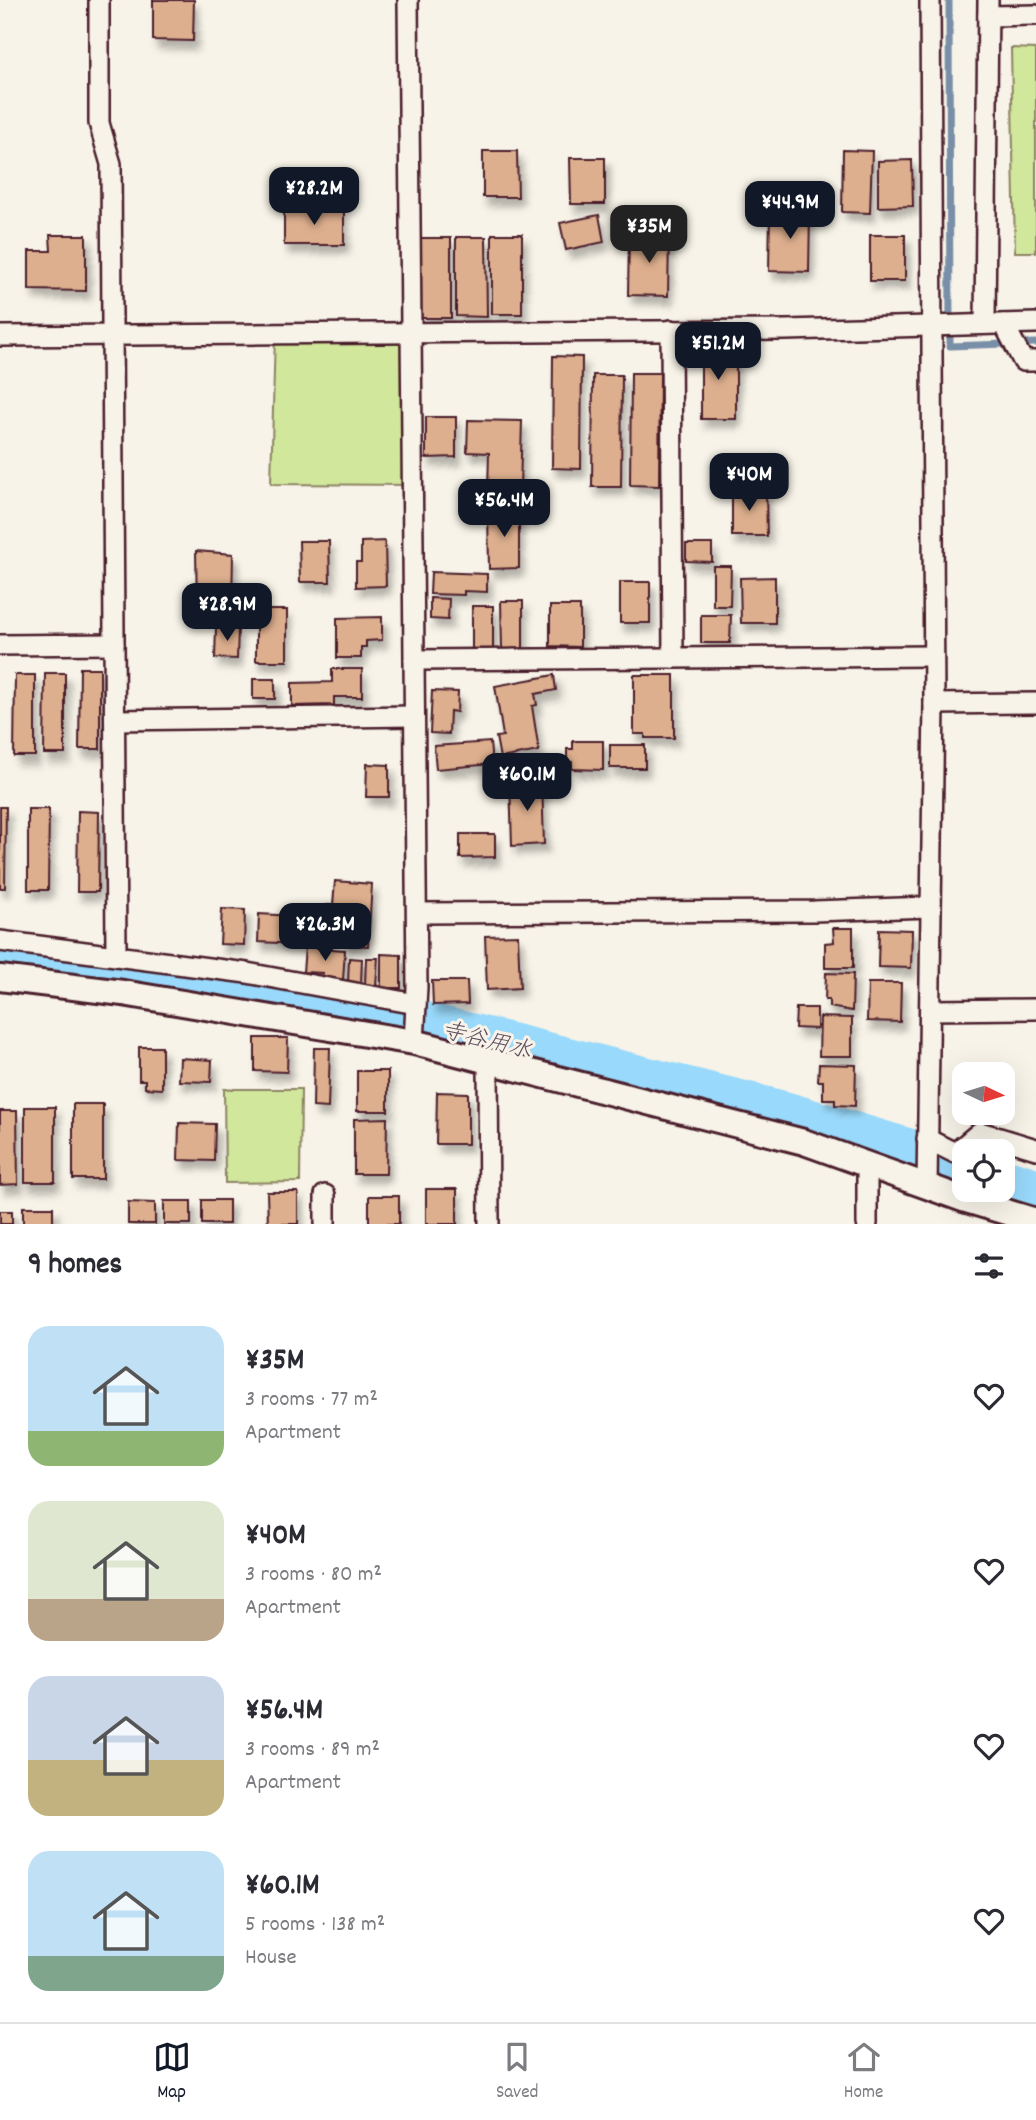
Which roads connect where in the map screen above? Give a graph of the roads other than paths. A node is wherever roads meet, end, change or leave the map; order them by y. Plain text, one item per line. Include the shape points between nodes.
1 (99, 0) edge
2 (408, 0) edge
3 (930, 0) edge
4 (988, 8) edge
5 (1036, 15) edge
6 (1036, 323) edge
7 (995, 324) junction
8 (931, 326) junction
9 (671, 330) junction
10 (411, 332) junction
11 (112, 334) junction
12 (0, 335) edge
13 (1036, 361) edge
14 (114, 643) junction
15 (0, 645) edge
16 (933, 656) junction
17 (673, 658) junction
18 (414, 660) junction
19 (1036, 703) edge
20 (934, 704) junction
21 (414, 716) junction
22 (115, 720) junction
23 (930, 907) junction
24 (416, 913) junction
25 (0, 941) edge
26 (116, 953) junction
27 (0, 978) edge
28 (416, 1004) junction
29 (1036, 1009) edge
30 (931, 1010) junction
31 (414, 1042) junction
32 (488, 1061) junction
33 (927, 1139) junction
34 (1036, 1149) edge
35 (867, 1164) junction
36 (927, 1186) junction
37 (325, 1195) dead end
38 (1036, 1221) edge
39 (326, 1224) edge
40 (489, 1224) edge
41 (867, 1224) edge

1 - 11 street via 99,123 111,164
2 - 10 street
3 - 8 street
4 - 5 street
4 - 7 street
6 - 7 street
7 - 8 street
7 - 13 street via 1023,362
8 - 9 street
8 - 16 street
9 - 10 street
9 - 17 street
10 - 11 street
10 - 18 street
11 - 12 street
11 - 14 street
14 - 15 street
14 - 22 street
16 - 17 street
16 - 20 street
17 - 18 street
18 - 21 street
19 - 20 street
20 - 23 street
21 - 22 street
21 - 24 street
22 - 26 street
23 - 24 street
23 - 30 street
24 - 28 street
25 - 26 street
26 - 28 street
27 - 31 street via 122,993
28 - 31 street
29 - 30 street
30 - 33 street
31 - 32 street
32 - 35 street via 804,1142
32 - 40 street
33 - 34 street via 955,1153 980,1132
33 - 36 street
35 - 36 street
35 - 41 street
36 - 38 street
37 - 39 street

